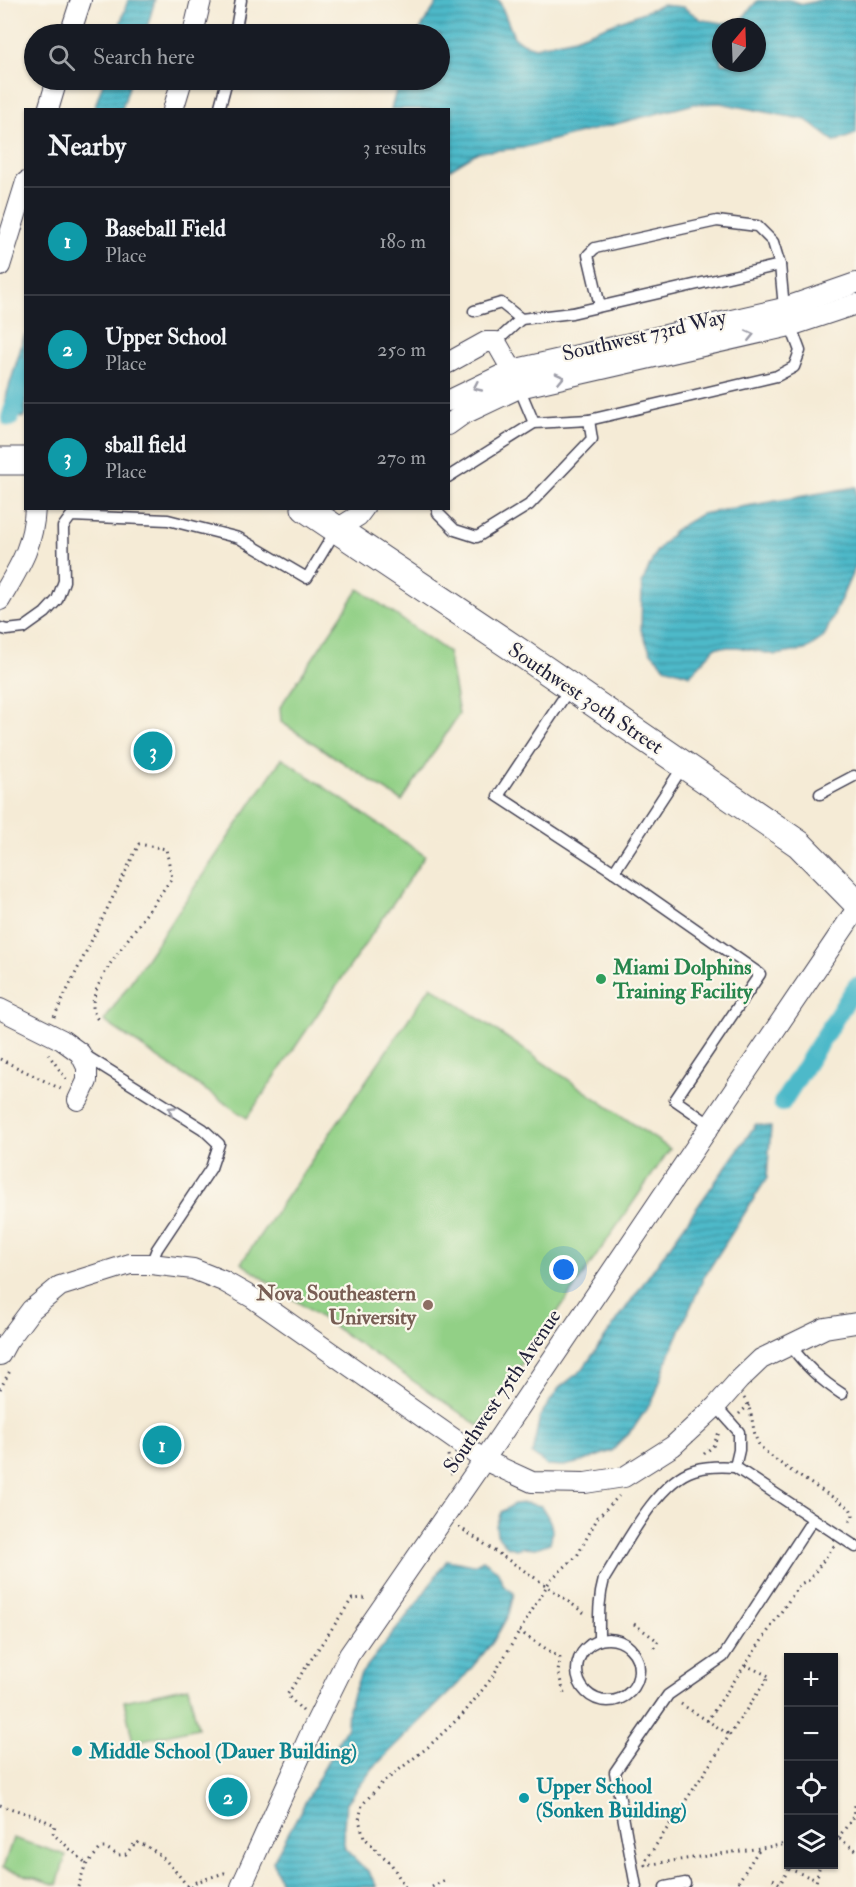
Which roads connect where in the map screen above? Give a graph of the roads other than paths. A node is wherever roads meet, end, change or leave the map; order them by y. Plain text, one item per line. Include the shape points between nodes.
1 (81, 0) edge
2 (201, 0) edge
3 (241, 0) edge
4 (73, 24) edge
5 (195, 24) edge
6 (237, 24) edge
7 (54, 90) edge
8 (179, 90) edge
9 (224, 90) edge
10 (49, 108) edge
11 (174, 108) edge
12 (220, 108) edge
13 (24, 188) edge
14 (780, 265) junction
15 (0, 266) edge
16 (856, 283) edge
17 (856, 304) edge
18 (600, 306) junction
19 (474, 311) dead end
20 (787, 317) junction
21 (521, 319) junction
22 (496, 342) junction
23 (450, 362) edge
24 (516, 379) junction
25 (450, 400) edge
26 (589, 420) junction
27 (534, 423) junction
28 (450, 424) edge
29 (0, 460) edge
30 (24, 460) edge
31 (450, 476) edge
32 (34, 510) edge
33 (312, 510) edge
34 (362, 510) edge
35 (438, 510) edge
36 (340, 518) edge
37 (0, 600) edge
38 (0, 628) edge
39 (571, 687) junction
40 (684, 765) junction
41 (855, 777) edge
42 (820, 794) dead end
43 (614, 872) junction
44 (856, 902) edge
45 (856, 910) edge
46 (0, 1009) edge
47 (80, 1053) junction
48 (78, 1100) dead end
49 (711, 1125) junction
50 (151, 1264) junction
51 (856, 1323) edge
52 (789, 1344) junction
53 (7, 1359) edge
54 (842, 1394) dead end
55 (716, 1406) junction
56 (484, 1460) junction
57 (735, 1467) junction
58 (813, 1519) junction
59 (856, 1547) edge
60 (599, 1640) junction
61 (685, 1883) dead end
62 (241, 1887) edge
63 (636, 1887) edge
64 (665, 1887) edge

1 - 4 street
2 - 5 street
3 - 6 lane
7 - 10 street
8 - 11 street
9 - 12 lane
13 - 15 street
14 - 18 lane
14 - 18 lane via 773,242 757,226 717,221 649,235 596,248 588,255
14 - 20 lane
16 - 20 street, Southwest 73rd Way
17 - 20 street, Southwest 73rd Way
18 - 21 lane
19 - 21 lane via 501,303
20 - 24 street, Southwest 73rd Way
20 - 26 lane via 800,351 794,367 777,376
21 - 22 lane
22 - 23 street via 486,342
22 - 24 street
24 -> 25 street, Southwest 73rd Way
24 - 27 lane
24 - 28 street, Southwest 73rd Way
26 - 27 lane
26 - 35 lane via 592,439 585,447 529,505 477,537 455,530
27 - 31 lane
29 - 30 street
32 - 37 street via 32,539
33 - 36 street, Southwest 30th Street
34 - 36 street via 358,516
36 - 38 lane via 307,578 229,535 168,520 71,516 63,527 64,581 57,600 24,628
36 - 39 street, Southwest 30th Street
39 - 40 street, Southwest 30th Street
39 - 43 lane via 498,796
40 - 43 lane
40 - 44 street, Southwest 30th Street via 800,844
41 - 42 lane
43 - 49 lane via 760,974 675,1100
45 - 49 street, Southwest 75th Avenue
46 - 47 street
47 - 48 street via 87,1067 87,1081
50 -> 47 lane via 211,1168 219,1144 203,1129
49 - 56 street, Southwest 75th Avenue
50 - 53 street via 130,1264 60,1286 32,1310 7,1342
50 - 56 street via 193,1269 243,1292
51 - 52 street via 825,1328
52 - 54 lane via 807,1367
52 - 55 street via 762,1359
55 - 56 street via 673,1446 624,1477 585,1483 532,1482
55 - 57 lane via 739,1432
56 - 62 street, Southwest 75th Avenue via 349,1655
57 - 58 lane
57 - 60 lane via 692,1471 670,1483 658,1496 604,1579
58 - 59 lane
58 - 63 lane via 723,1657 668,1695 615,1772
60 - 60 lane via 582,1651 576,1671 584,1690 611,1701 630,1692 636,1684 638,1664 628,1646 619,1641
61 - 64 lane

